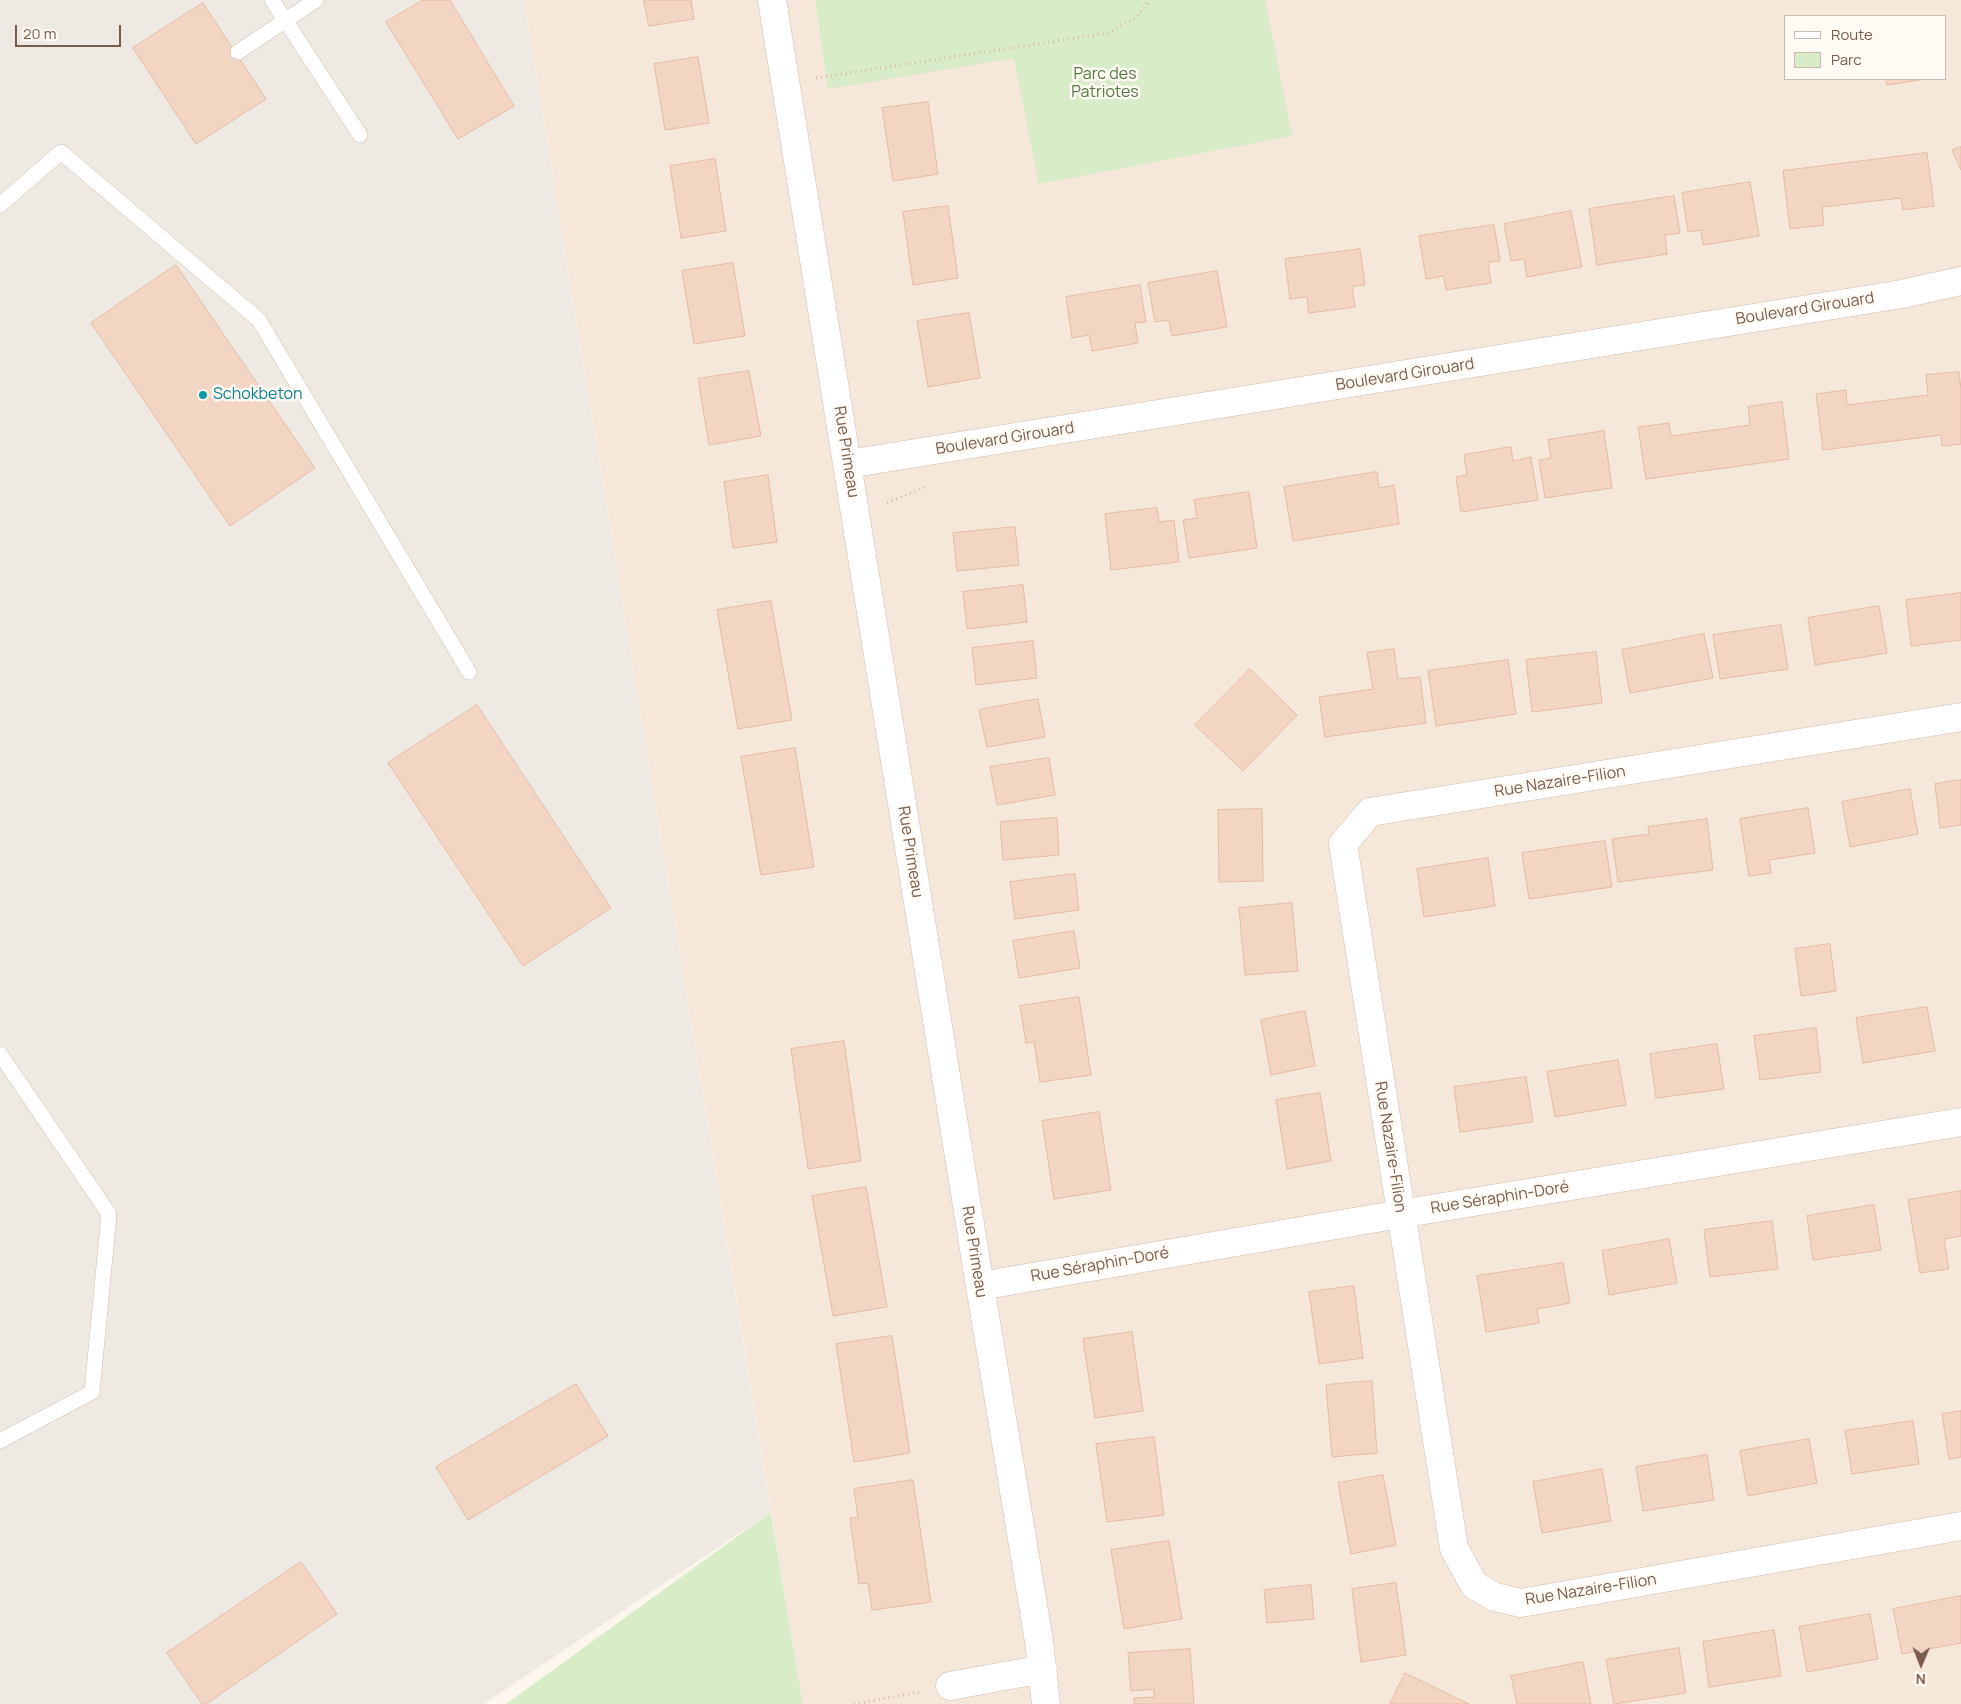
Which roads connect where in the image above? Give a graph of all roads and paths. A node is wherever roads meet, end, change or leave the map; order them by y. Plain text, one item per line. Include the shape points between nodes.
1 (272, 0) edge
2 (316, 0) edge
3 (772, 0) edge
4 (1150, 0) edge
5 (285, 20) junction
6 (238, 52) dead end
7 (785, 82) junction
8 (360, 135) dead end
9 (0, 205) edge
10 (1961, 281) edge
11 (848, 464) junction
12 (469, 672) dead end
13 (1961, 717) edge
14 (0, 1054) edge
15 (1961, 1122) edge
16 (1400, 1214) junction
17 (980, 1286) junction
18 (0, 1441) edge
19 (1961, 1526) edge
20 (1042, 1669) junction
21 (950, 1686) joint
22 (854, 1704) edge
23 (1046, 1704) edge

1 - 5 lane
2 - 5 lane
3 - 7 street, Rue Primeau
4 - 7 path via 1136,18 1108,33
5 - 6 lane
5 - 8 lane
7 - 11 street, Rue Primeau
9 - 12 lane via 61,152 258,320
10 - 11 street, Boulevard Girouard via 1882,297
11 - 17 street, Rue Primeau
13 - 16 street, Rue Nazaire-Filion via 1370,812 1343,844
14 - 18 lane via 109,1214 92,1392
15 - 16 street, Rue Séraphin-Doré
16 - 17 street, Rue Séraphin-Doré
16 - 19 street, Rue Nazaire-Filion via 1454,1548 1474,1585 1495,1597 1521,1603
17 - 20 street, Rue Primeau
20 - 21 street
20 - 23 street, Rue Primeau
21 - 22 path

